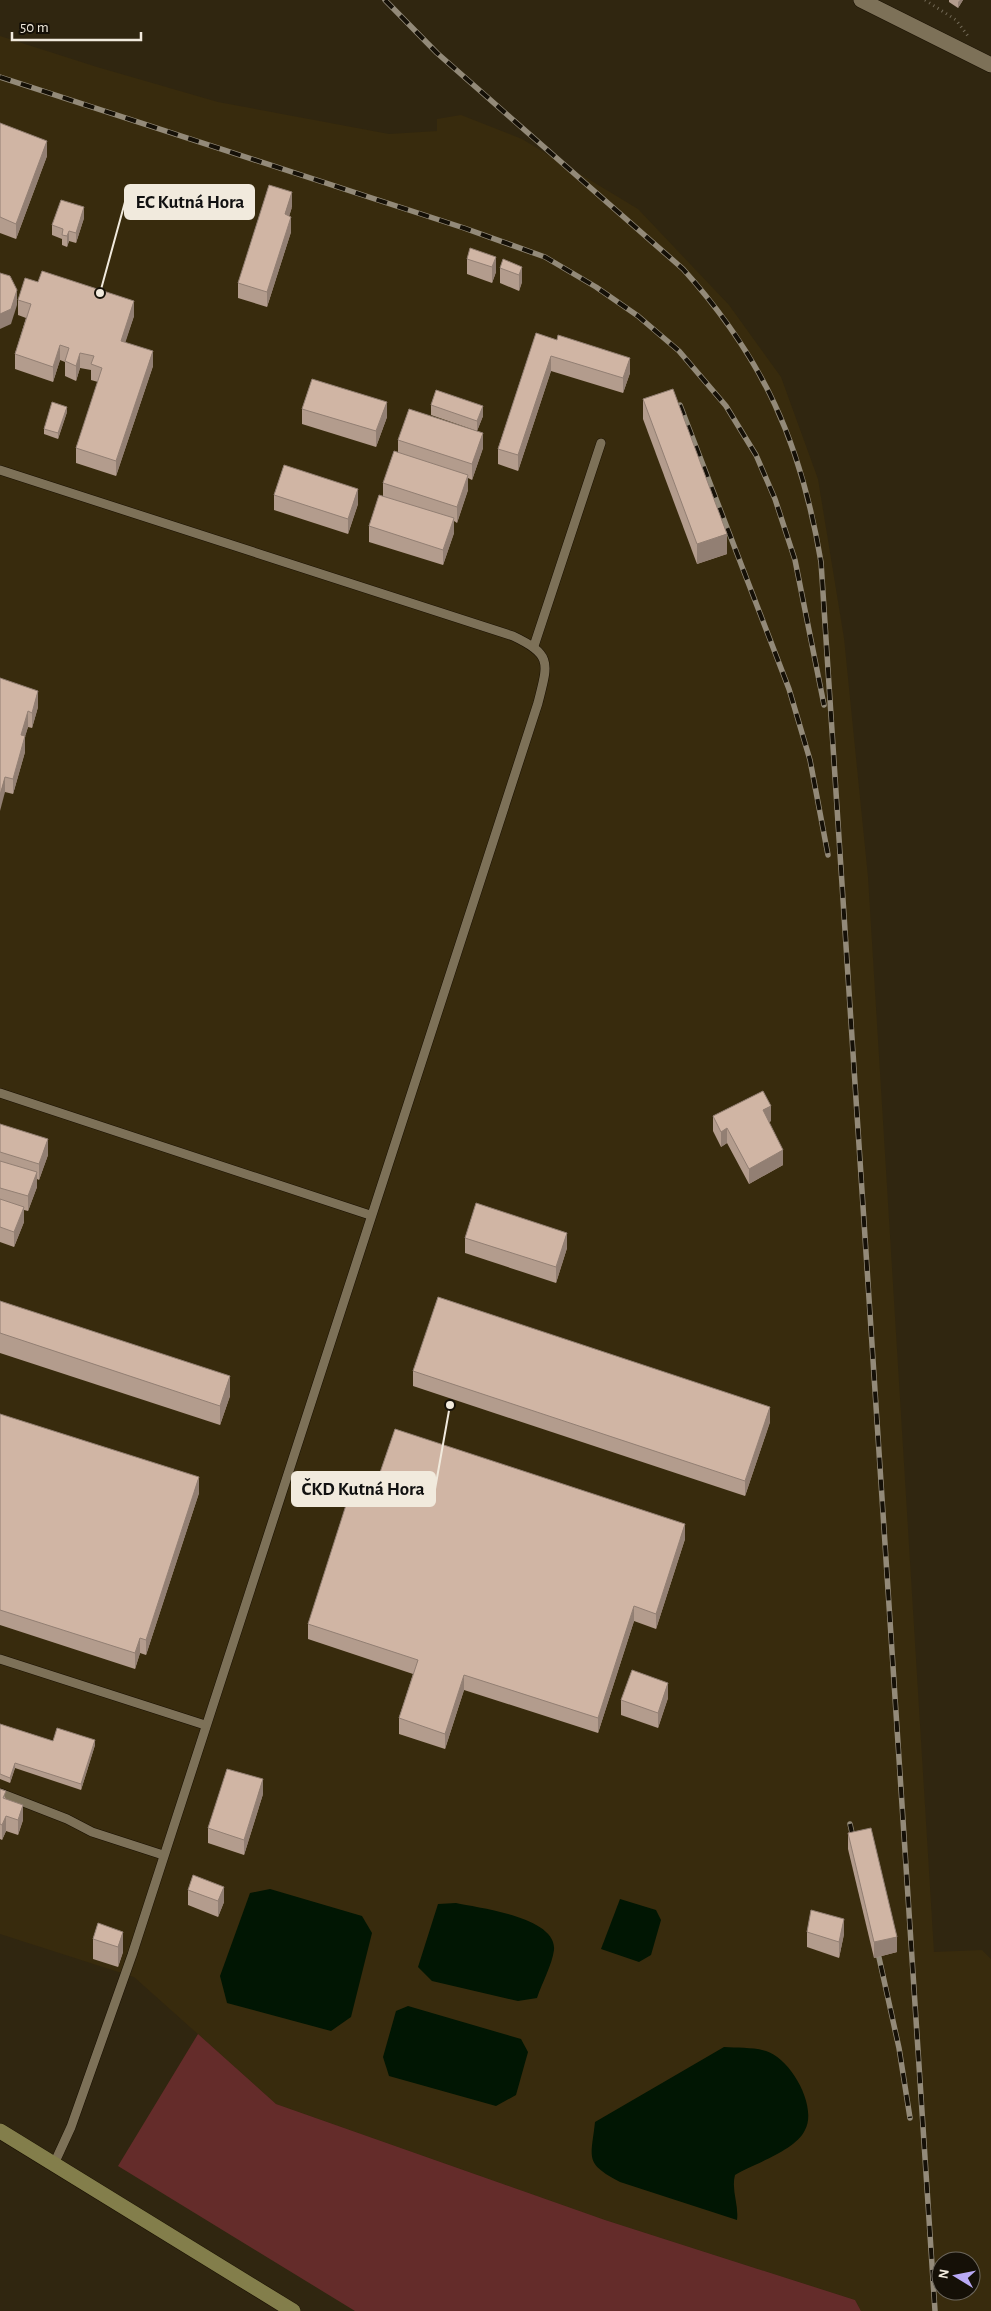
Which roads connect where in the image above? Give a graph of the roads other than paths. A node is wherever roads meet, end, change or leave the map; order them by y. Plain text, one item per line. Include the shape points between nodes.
1 (862, 0) edge
2 (991, 65) edge
3 (601, 443) dead end
4 (0, 470) edge
5 (534, 646) junction
6 (0, 1093) edge
7 (370, 1215) junction
8 (0, 1658) edge
9 (205, 1725) junction
10 (0, 1794) edge
11 (163, 1856) junction
12 (0, 2131) edge
13 (54, 2164) junction
14 (293, 2311) edge

1 - 2 street
3 - 5 lane
4 - 5 lane via 513,636
5 - 7 lane via 543,657 544,676 538,703
6 - 7 lane
7 - 9 lane
8 - 9 lane
9 - 11 lane
10 - 11 lane via 67,1818 92,1832
11 - 13 lane via 125,1973
12 - 13 main road
13 - 14 main road

